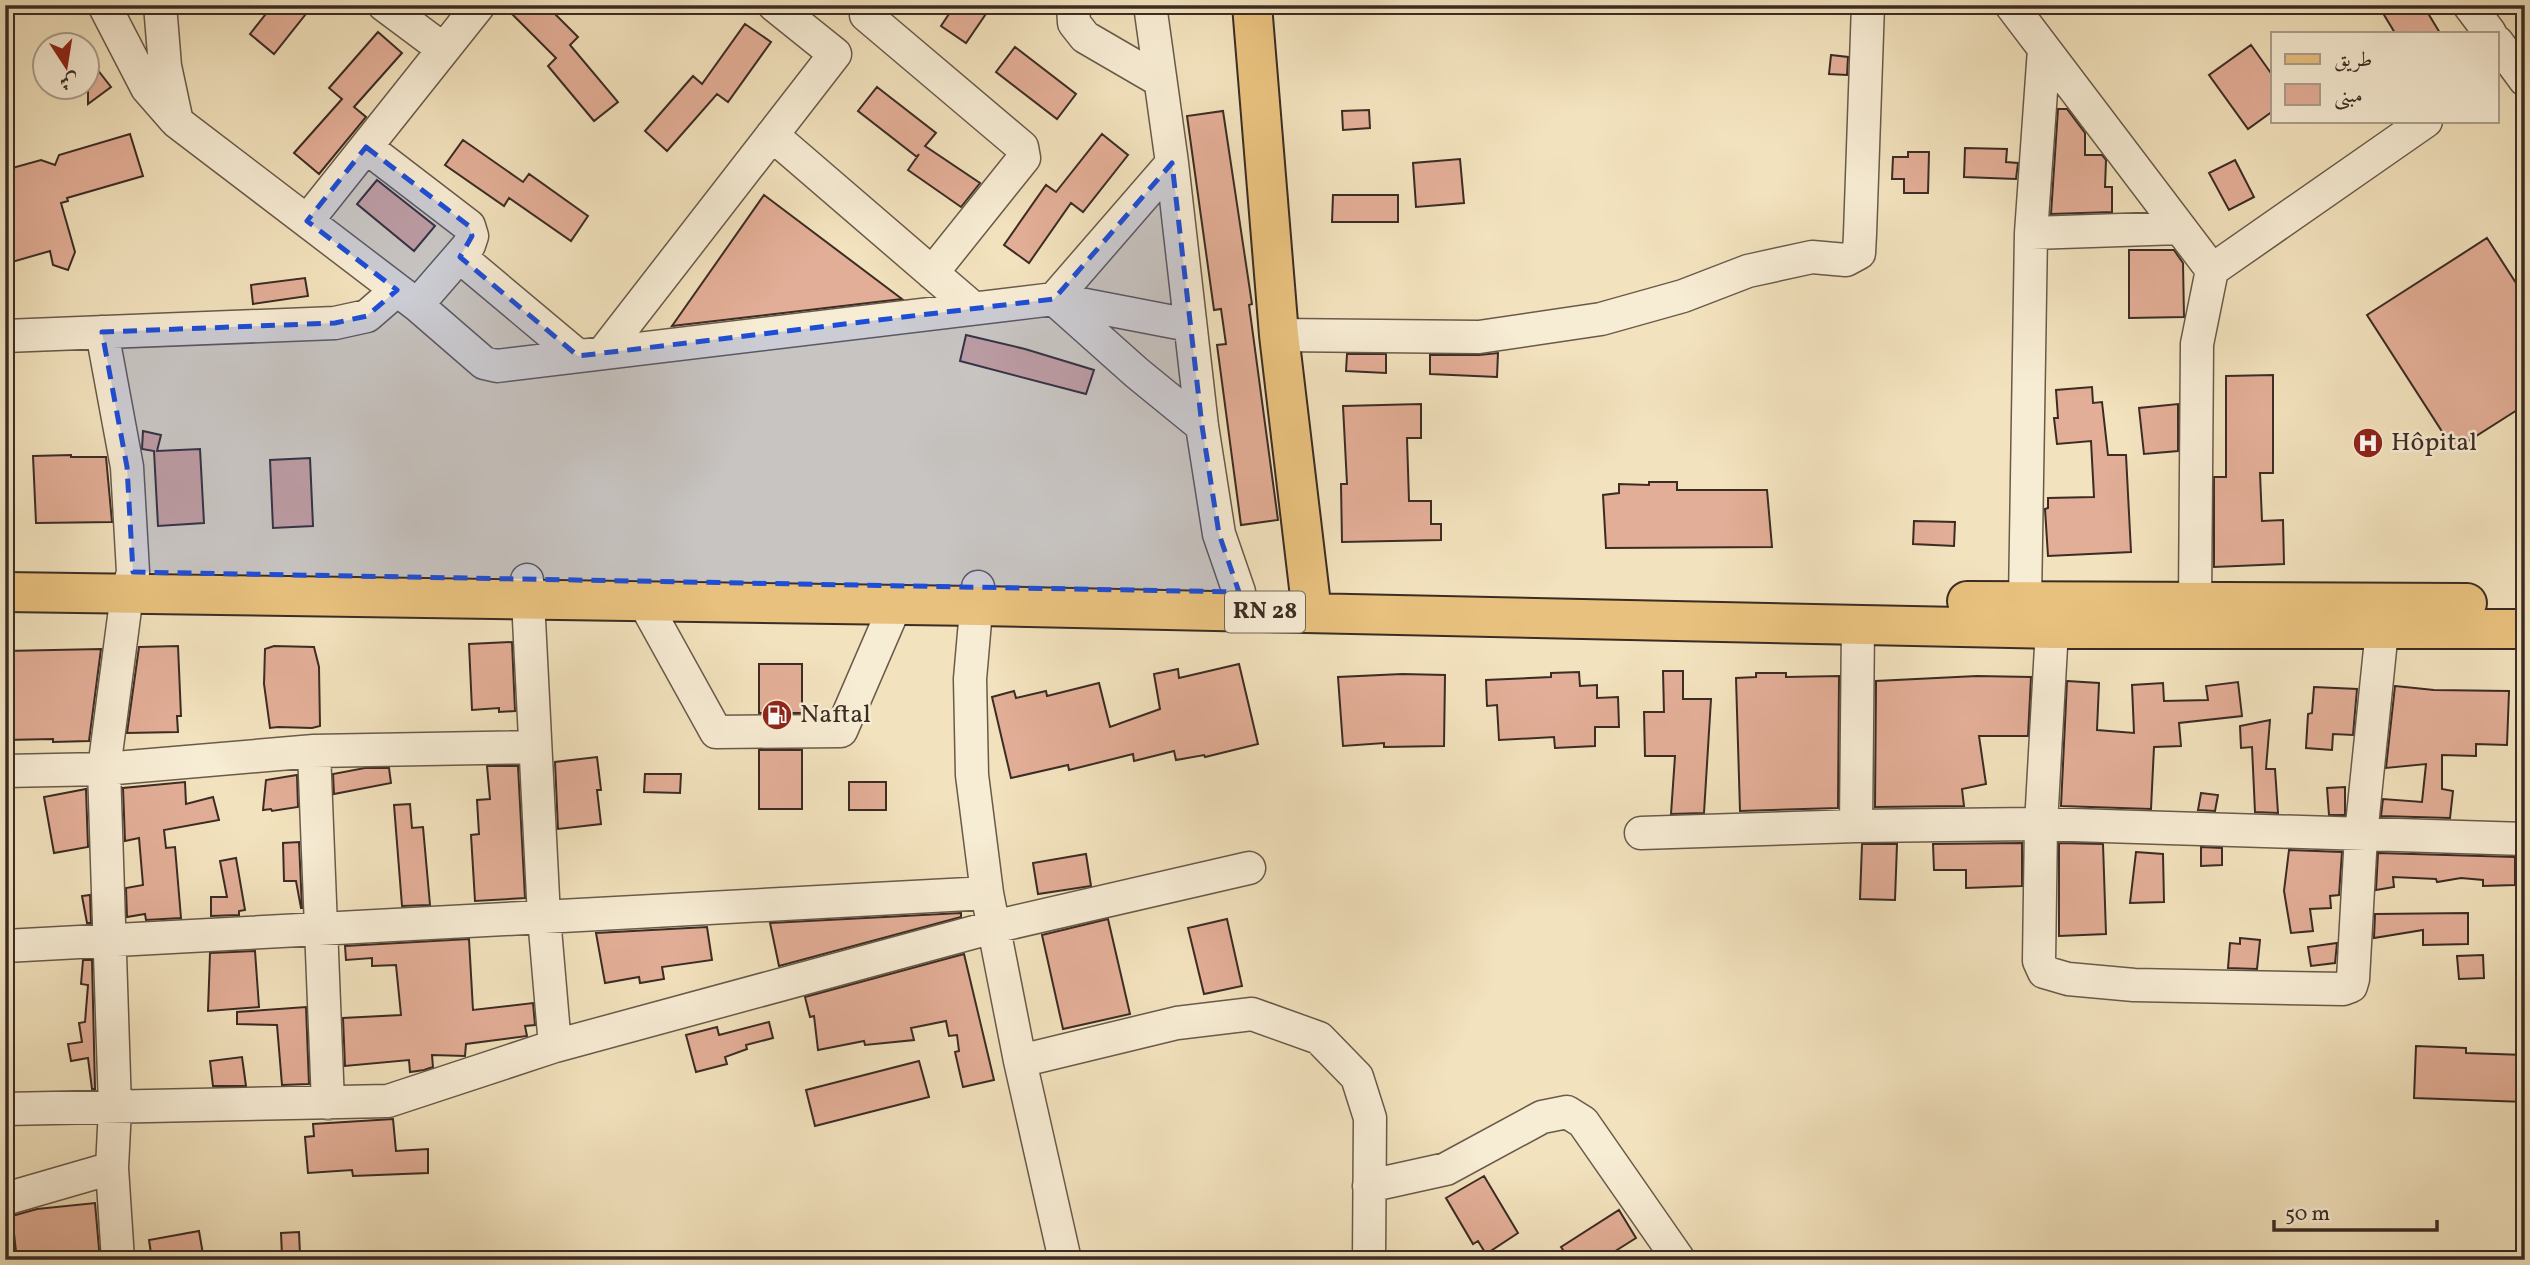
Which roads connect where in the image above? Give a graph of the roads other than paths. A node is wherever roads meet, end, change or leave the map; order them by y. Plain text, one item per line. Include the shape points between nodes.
1 (104, 5) edge
2 (160, 5) edge
3 (384, 5) edge
4 (479, 5) edge
5 (774, 5) edge
6 (1073, 5) edge
7 (1150, 5) edge
8 (1252, 5) edge
9 (1868, 5) edge
10 (2011, 5) edge
11 (2469, 5) edge
12 (870, 10) edge
13 (2489, 32) edge
14 (443, 49) junction
15 (2044, 49) junction
16 (835, 54) junction
17 (1160, 80) junction
18 (177, 122) junction
19 (2425, 122) edge
20 (772, 135) junction
21 (366, 147) junction
22 (1172, 163) junction
23 (307, 221) junction
24 (2180, 228) junction
25 (2031, 233) junction
26 (460, 257) junction
27 (2212, 270) junction
28 (932, 273) junction
29 (407, 298) junction
30 (1054, 299) junction
31 (973, 308) junction
32 (1189, 325) junction
33 (102, 332) junction
34 (1279, 335) junction
35 (5, 336) edge
36 (590, 354) junction
37 (1202, 426) junction
38 (5, 569) edge
39 (130, 583) junction
40 (527, 590) junction
41 (5, 592) edge
42 (1239, 592) junction
43 (978, 597) junction
44 (2025, 601) junction
45 (644, 602) junction
46 (1310, 603) junction
47 (2195, 603) junction
48 (2525, 604) edge
49 (895, 606) junction
50 (1858, 624) junction
51 (2052, 629) junction
52 (2525, 629) edge
53 (2382, 630) junction
54 (535, 747) junction
55 (314, 751) junction
56 (104, 769) junction
57 (5, 771) edge
58 (2041, 824) junction
59 (1856, 826) junction
60 (1641, 833) dead end
61 (2361, 835) junction
62 (2525, 839) edge
63 (1249, 868) dead end
64 (987, 893) junction
65 (544, 917) junction
66 (993, 928) junction
67 (321, 929) junction
68 (110, 940) junction
69 (5, 946) edge
70 (555, 1046) junction
71 (1020, 1061) junction
72 (328, 1102) junction
73 (115, 1108) junction
74 (5, 1110) edge
75 (112, 1168) junction
76 (1369, 1186) junction
77 (5, 1199) edge
78 (118, 1260) edge
79 (1065, 1260) edge
80 (1369, 1260) edge
81 (1679, 1260) edge

1 - 18 street via 147,88
2 - 18 street via 165,66
3 - 14 street
4 - 14 street
5 - 16 street
6 - 17 street via 1074,23 1085,37
7 - 17 street
8 - 34 main road
9 - 34 street via 1859,253 1854,258 1812,257 1748,271 1601,320 1479,337
10 - 15 street
11 - 13 street
12 - 16 street
12 - 28 street via 1024,152 1024,158
14 - 21 street
15 - 24 street
15 - 25 street
16 - 20 street
17 - 22 street
18 - 23 street
19 - 27 street
20 - 28 street
20 - 36 street
21 - 23 street
21 - 26 street via 469,226 472,236
22 - 30 street
22 - 32 street
23 - 29 street
24 - 25 street
24 - 27 street
25 - 44 street
26 - 29 street
26 - 36 street
27 - 47 street via 2197,344
28 - 31 street
29 - 33 street via 367,316 335,323
29 - 36 street via 484,363 497,366
30 - 31 street
30 - 32 street
30 - 37 street
31 - 36 street
32 - 37 street
33 - 35 street
33 - 39 street via 127,467
34 - 46 main road
37 - 42 street via 1219,534
38 - 39 main road, RN 28
39 - 40 main road, RN 28
39 - 41 main road, RN 28
39 - 56 street
40 - 43 main road, RN 28
40 - 45 main road, RN 28
40 - 54 street
42 - 43 main road, RN 28
42 - 46 main road, RN 28
43 - 46 main road, RN 28
43 - 49 main road, RN 28
43 - 64 street via 970,680 972,775
44 - 46 main road, RN 28
44 - 47 main road, RN 28
45 - 49 main road, RN 28
45 - 49 street via 716,732 841,731
46 - 50 main road, RN 28
47 - 48 main road, RN 28
50 - 51 main road, RN 28
50 - 59 street
51 - 53 main road, RN 28
51 - 58 street
52 - 53 main road, RN 28
53 - 61 street
54 - 55 street
54 - 65 street
55 - 56 street
55 - 67 street
56 - 57 street
56 - 68 street
58 - 59 street
58 - 61 street
58 - 61 street via 2039,961 2044,972 2134,985 2351,986
59 - 60 street
61 - 62 street
63 - 66 street
64 - 65 street
64 - 66 street
65 - 67 street
65 - 70 street
66 - 70 street
66 - 71 street
67 - 68 street
67 - 72 street
68 - 69 street
68 - 73 street
70 - 72 street via 388,1101
71 - 76 street via 1177,1023 1252,1014 1319,1038 1357,1077 1370,1118
71 - 79 street
72 - 73 street
73 - 74 street
73 - 75 street
75 - 77 street
75 - 78 street
76 - 80 street
76 - 81 street via 1446,1169 1542,1117 1567,1112 1583,1122

